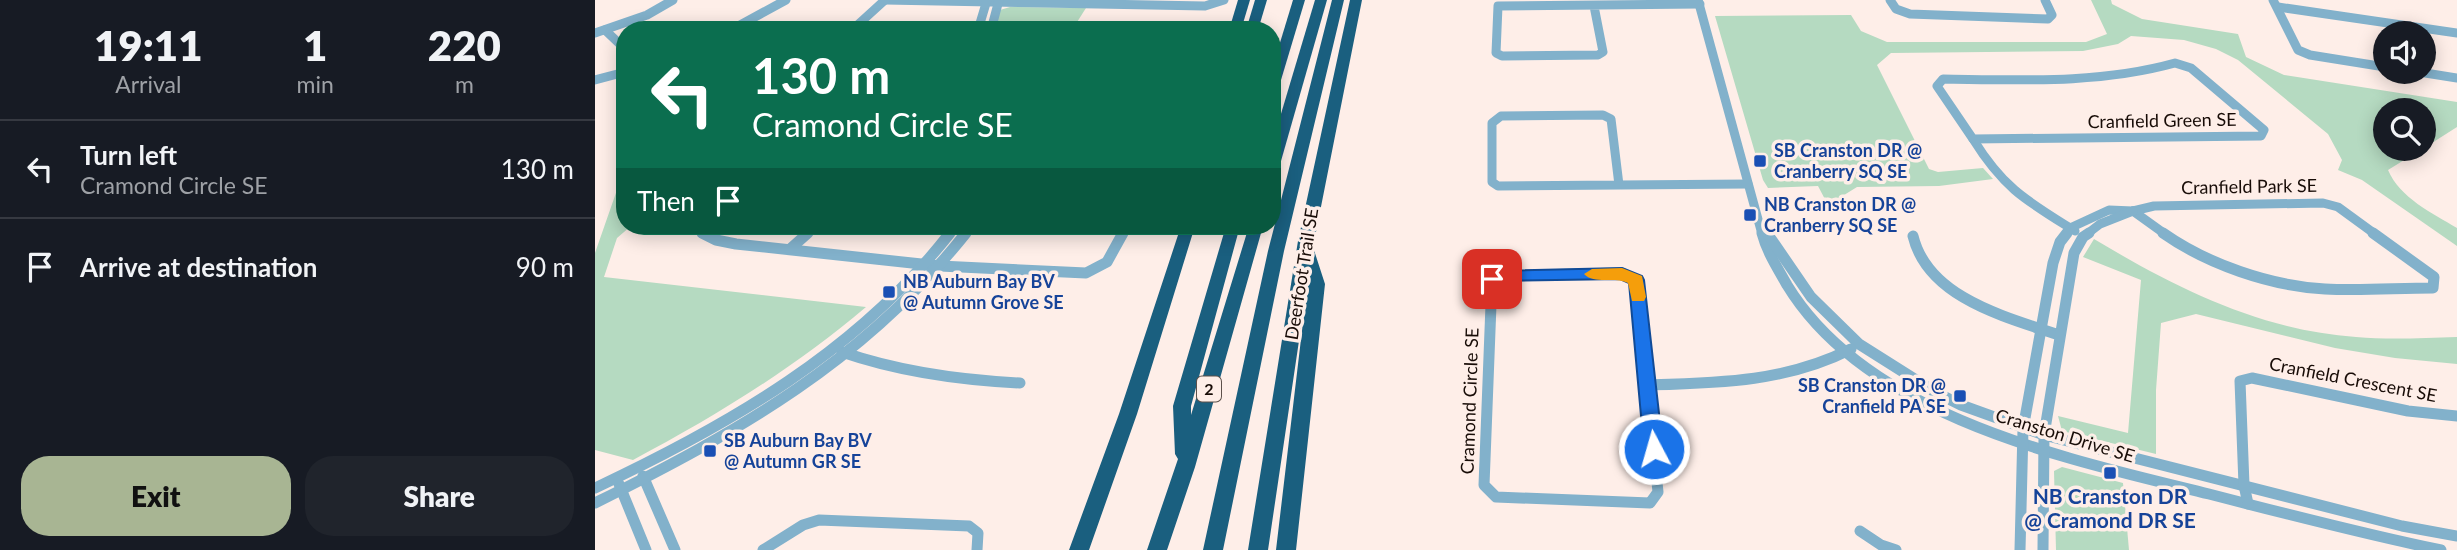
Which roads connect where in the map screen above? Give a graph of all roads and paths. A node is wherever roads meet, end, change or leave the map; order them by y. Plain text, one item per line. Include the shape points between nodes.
1 (673, 0) edge
2 (786, 0) edge
3 (885, 0) edge
4 (1224, 0) edge
5 (1244, 0) edge
6 (1261, 0) edge
7 (1299, 0) edge
8 (1321, 0) edge
9 (1338, 0) edge
10 (1356, 0) edge
11 (1890, 0) edge
12 (2045, 0) edge
13 (986, 1) edge
14 (998, 1) edge
15 (1699, 2) edge
16 (2276, 4) edge
17 (1594, 6) junction
18 (636, 21) edge
19 (748, 21) edge
20 (862, 21) edge
21 (980, 21) edge
22 (993, 21) edge
23 (1238, 21) edge
24 (1255, 21) edge
25 (616, 29) edge
26 (605, 30) junction
27 (595, 33) edge
28 (2457, 33) edge
29 (616, 40) edge
30 (1281, 60) edge
31 (2373, 65) edge
32 (616, 74) edge
33 (2436, 75) edge
34 (2457, 78) edge
35 (595, 80) edge
36 (1281, 137) edge
37 (1973, 139) junction
38 (1748, 184) junction
39 (1619, 186) junction
40 (2133, 211) junction
41 (1762, 225) junction
42 (2070, 228) junction
43 (1281, 231) edge
44 (708, 235) edge
45 (805, 235) edge
46 (948, 235) edge
47 (964, 235) edge
48 (1122, 235) edge
49 (1177, 235) edge
50 (1185, 235) edge
51 (1230, 235) edge
52 (1253, 235) edge
53 (1280, 235) edge
54 (1913, 236) dead end
55 (2083, 237) junction
56 (1306, 241) junction
57 (790, 249) junction
58 (1176, 261) junction
59 (925, 264) junction
60 (940, 265) junction
61 (2042, 329) junction
62 (2059, 335) junction
63 (1859, 344) junction
64 (833, 348) junction
65 (1847, 352) junction
66 (846, 353) junction
67 (1020, 383) dead end
68 (1647, 385) junction
69 (2457, 416) edge
70 (2023, 429) junction
71 (2044, 435) junction
72 (2023, 445) junction
73 (2044, 452) junction
74 (1185, 467) junction
75 (642, 473) junction
76 (619, 484) junction
77 (2244, 485) junction
78 (595, 488) edge
79 (595, 503) edge
80 (2248, 504) junction
81 (1860, 531) dead end
82 (2457, 536) edge
83 (646, 550) edge
84 (675, 550) edge
85 (763, 550) edge
86 (977, 550) edge
87 (1079, 550) edge
88 (1157, 550) edge
89 (1213, 550) edge
90 (1258, 550) edge
91 (1286, 550) edge
92 (1896, 550) edge
93 (2020, 550) edge
94 (2043, 550) edge
95 (2441, 550) edge

1 - 18 street
2 - 19 street
3 - 13 street
3 - 20 street
4 - 14 street via 1209,6
5 - 23 highway
6 - 24 highway
7 - 30 highway
8 - 36 highway
9 - 43 highway
10 - 56 highway, Deerfoot Trail SE
11 - 12 street via 1896,9 1910,14 2048,19 2052,15
13 - 14 street
13 - 21 street
14 - 22 street
15 - 17 street
15 - 38 street, Cranston Drive SE
16 - 28 street
16 - 31 street via 2298,50
17 - 17 street via 1603,52 1598,55 1496,53 1498,6
25 - 26 street
26 - 27 street
26 - 29 street
32 - 35 street
33 - 34 street
37 - 37 street, Cranfield Green SE via 1937,86 1939,81 2113,77 2175,63 2191,68 2264,130 2260,136
37 - 42 street, Cranfield Green SE via 2016,194
38 - 39 street
38 - 41 street, Cranston Drive SE
39 - 39 street via 1611,119 1501,116 1492,123 1492,182 1498,186
40 - 40 street, Cranfield Park SE via 2154,206 2323,203 2338,207 2434,277 2433,288 2323,289 2279,282 2180,245
40 - 42 street, Cranfield Park SE via 2109,209
40 - 55 street, Cranfield Park SE via 2100,224
41 - 63 street, Cranston Drive SE via 1811,297
41 - 65 street, Cranston Drive SE via 1778,276 1793,298
42 - 55 street, Cranfield Green SE
42 - 61 street via 2053,263
44 - 57 street via 722,241
45 - 57 street
46 - 59 street
47 - 60 street
48 - 60 street via 1110,262 1088,273
49 - 58 highway via 1173,250
50 - 58 highway
51 - 74 highway via 1182,406
52 - 74 highway, 2
53 - 89 highway
54 - 61 street via 1920,260 1943,282 1976,304
55 - 62 street via 2074,253
56 - 90 highway, Deerfoot Trail SE
56 - 91 highway via 1317,284
57 - 59 street
58 - 87 highway
59 - 60 street
59 - 64 street
60 - 66 street via 892,315
61 - 62 street
61 - 70 street
62 - 71 street
63 - 65 street
63 - 70 street, Cranston Drive SE via 1935,392
64 - 66 street
64 - 75 street
65 - 68 street via 1784,376 1742,383
65 - 72 street, Cranston Drive SE via 1893,384 1956,418
66 - 67 street via 928,375
66 - 75 street via 740,426
68 - 68 street, Cramond Circle SE via 1636,280 1622,273 1492,279 1484,485 1496,497 1650,503 1658,492
69 - 77 street, Cranfield Crescent SE via 2408,411 2252,378 2240,381
70 - 71 street, Cranston Drive SE
70 - 72 street
71 - 73 street
71 - 77 street, Cranston Drive SE
72 - 73 street, Cranston Drive SE
72 - 93 street
73 - 80 street, Cranston Drive SE
73 - 94 street
74 - 88 highway, 2
75 - 76 street
75 - 84 street
76 - 78 street
76 - 79 street
76 - 83 street
77 - 80 street, Cranfield Crescent SE
77 - 82 street, Cranston Drive SE
80 - 95 street, Cranston Drive SE
81 - 92 street
85 - 86 street via 803,525 832,520 969,526 978,533

